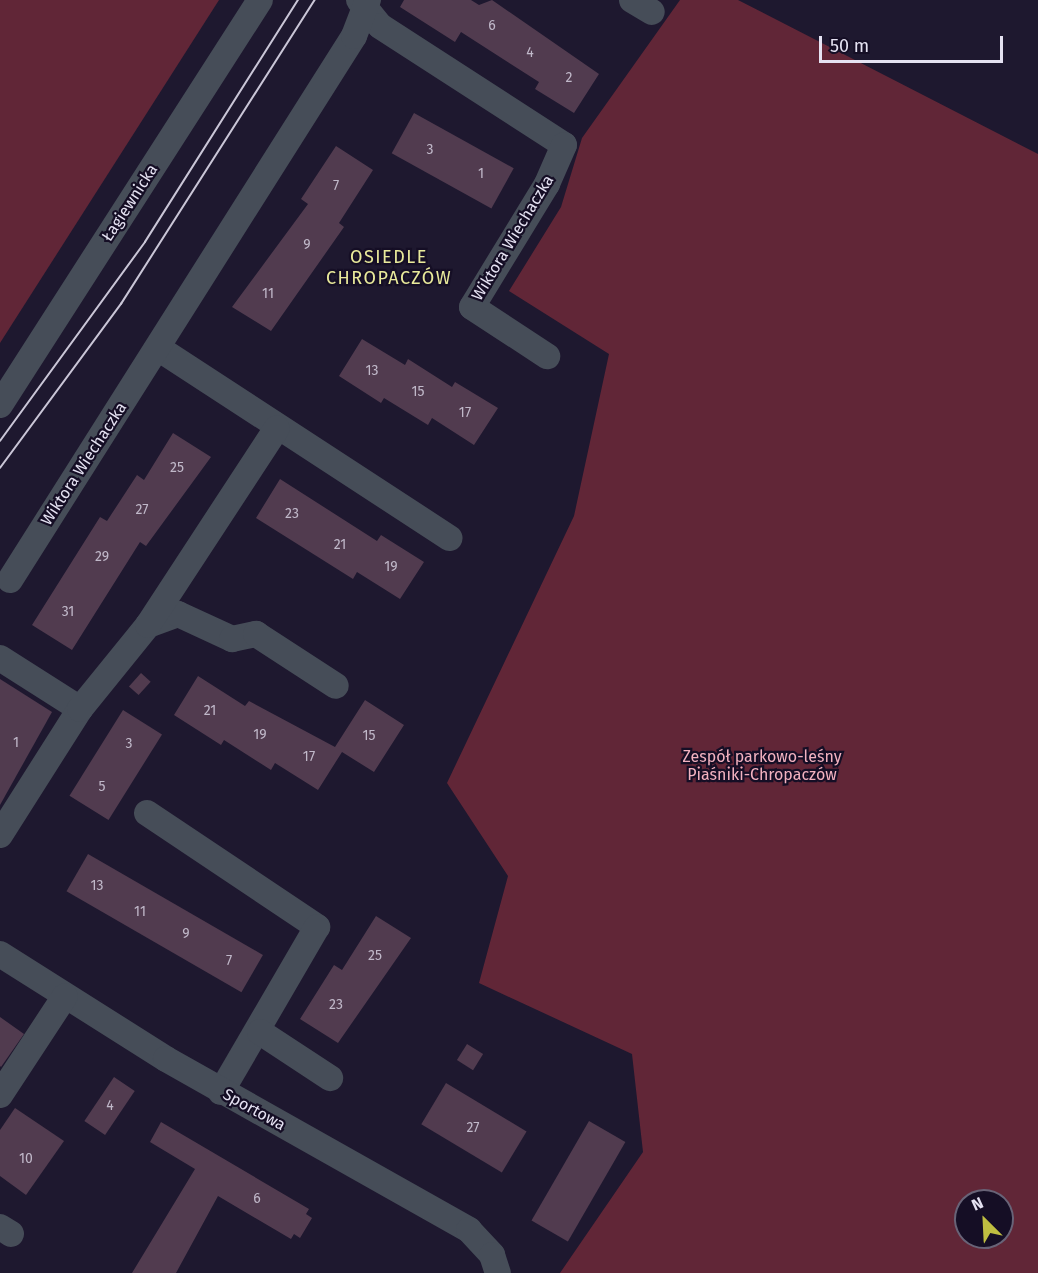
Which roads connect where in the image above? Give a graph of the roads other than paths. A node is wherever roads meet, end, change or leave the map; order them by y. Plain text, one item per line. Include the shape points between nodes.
1 (260, 0) edge
2 (364, 2) edge
3 (158, 348) junction
4 (547, 356) dead end
5 (0, 405) edge
6 (277, 428) junction
7 (449, 538) dead end
8 (10, 580) dead end
9 (148, 626) junction
10 (0, 658) edge
11 (336, 686) dead end
12 (80, 709) junction
13 (147, 813) dead end
14 (0, 835) edge
15 (0, 954) edge
16 (65, 996) junction
17 (260, 1032) junction
18 (330, 1078) dead end
19 (221, 1092) junction
20 (0, 1095) edge
21 (498, 1272) edge

1 - 5 street, Łagiewnicka
2 - 3 street, Wiktora Wiechaczka via 354,36
2 - 4 street, Wiktora Wiechaczka via 380,26 564,145 547,184 472,307
3 - 6 street
3 - 8 street, Wiktora Wiechaczka
6 - 7 street
6 - 9 street
9 - 11 street via 178,614 232,639 256,634
9 - 12 street
10 - 12 street
12 - 14 street
13 - 17 street via 317,927 276,990
15 - 16 street, Sportowa
16 - 19 street, Sportowa
16 - 20 street
17 - 18 street
17 - 19 street
19 - 21 street, Sportowa via 469,1230 485,1244

